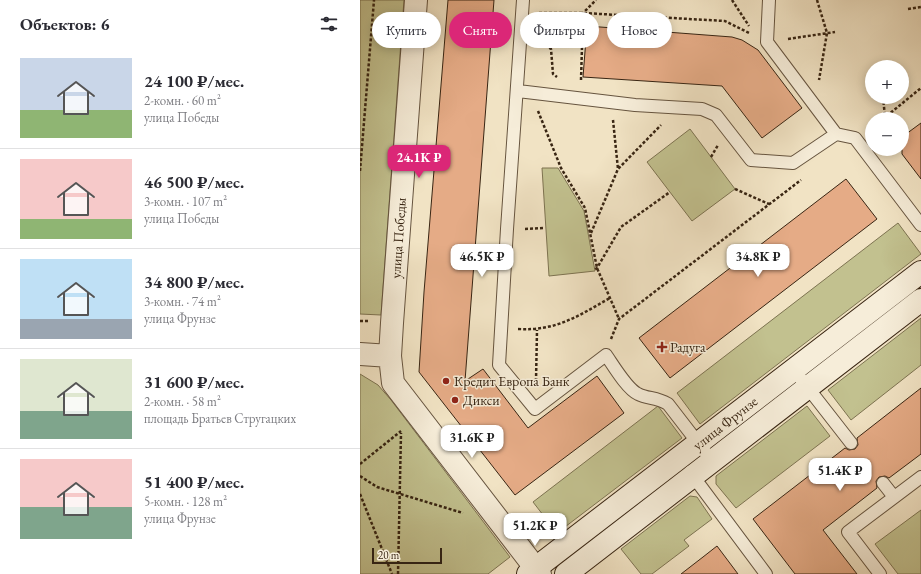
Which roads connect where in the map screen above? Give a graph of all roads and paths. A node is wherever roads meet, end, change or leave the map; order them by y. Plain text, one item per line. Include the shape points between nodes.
1 (374, 0) edge
2 (416, 0) edge
3 (524, 0) edge
4 (596, 0) edge
5 (732, 0) edge
6 (769, 0) edge
7 (817, 0) edge
8 (921, 7) edge
9 (908, 9) dead end
10 (523, 12) edge
11 (584, 12) edge
12 (599, 14) edge
13 (835, 32) dead end
14 (827, 33) junction
15 (756, 36) junction
16 (767, 42) junction
17 (523, 48) edge
18 (550, 48) edge
19 (582, 48) edge
20 (921, 88) edge
21 (524, 92) junction
22 (580, 100) junction
23 (611, 102) junction
24 (814, 104) junction
25 (678, 108) junction
26 (891, 112) edge
27 (836, 134) junction
28 (618, 169) junction
29 (360, 171) edge
30 (806, 176) dead end
31 (735, 189) dead end
32 (670, 192) dead end
33 (770, 204) junction
34 (921, 225) edge
35 (591, 233) junction
36 (596, 269) junction
37 (917, 284) edge
38 (610, 298) junction
39 (921, 300) edge
40 (619, 319) junction
41 (502, 329) junction
42 (537, 330) junction
43 (360, 354) edge
44 (606, 355) junction
45 (390, 356) junction
46 (794, 370) junction
47 (808, 388) junction
48 (535, 409) junction
49 (405, 427) dead end
50 (401, 431) junction
51 (851, 443) dead end
52 (698, 444) junction
53 (679, 458) junction
54 (712, 462) junction
55 (360, 464) edge
56 (360, 476) edge
57 (693, 476) junction
58 (921, 477) edge
59 (883, 483) dead end
60 (360, 494) edge
61 (401, 494) junction
62 (894, 497) junction
63 (466, 514) dead end
64 (534, 572) edge
65 (392, 574) edge
66 (398, 574) edge
67 (566, 574) edge
68 (766, 574) edge
69 (880, 574) edge

1 - 29 path
2 - 45 street, улица Победы
3 - 10 lane
4 - 11 path
5 - 15 path
6 - 16 lane
7 - 14 path
8 - 9 path
12 - 15 path via 725,21
13 - 14 path
14 - 16 path
14 - 24 path
15 - 16 path
16 - 24 lane
17 - 21 lane
18 - 22 path via 553,74
19 - 22 path
20 - 26 path
21 - 22 lane
21 - 35 path via 560,168 585,208
21 - 41 lane via 507,229
22 - 23 lane
23 - 25 lane
23 - 28 path
24 - 27 lane
25 - 27 lane via 702,109 716,115 751,160 794,163
25 - 28 path
27 - 34 lane via 855,138
28 - 35 path
30 - 33 path
31 - 33 path
32 - 36 path via 621,227
33 - 40 path
35 - 36 path
36 - 38 path
37 - 46 street, улица Фрунзе
38 - 40 path
38 - 42 path via 569,321
39 - 47 street, улица Фрунзе
40 - 44 path
41 - 42 path
41 - 48 lane via 499,365
42 - 48 path
43 - 45 street
44 - 48 lane
44 - 52 lane via 638,394 658,398 668,404
45 - 64 street, улица Победы via 393,383
46 - 47 lane
46 - 52 street, улица Фрунзе
47 - 51 lane
47 - 54 street, улица Фрунзе
49 - 50 path
50 - 55 path
50 - 61 path
52 - 53 street, улица Фрунзе
52 - 54 lane
53 - 57 lane
53 - 64 street, улица Фрунзе
54 - 57 street, улица Фрунзе
56 - 61 path via 377,487
57 - 67 street, улица Фрунзе
57 - 68 lane
58 - 62 lane
59 - 62 lane
60 - 65 path
61 - 63 path
61 - 66 path
62 - 69 lane via 848,532

